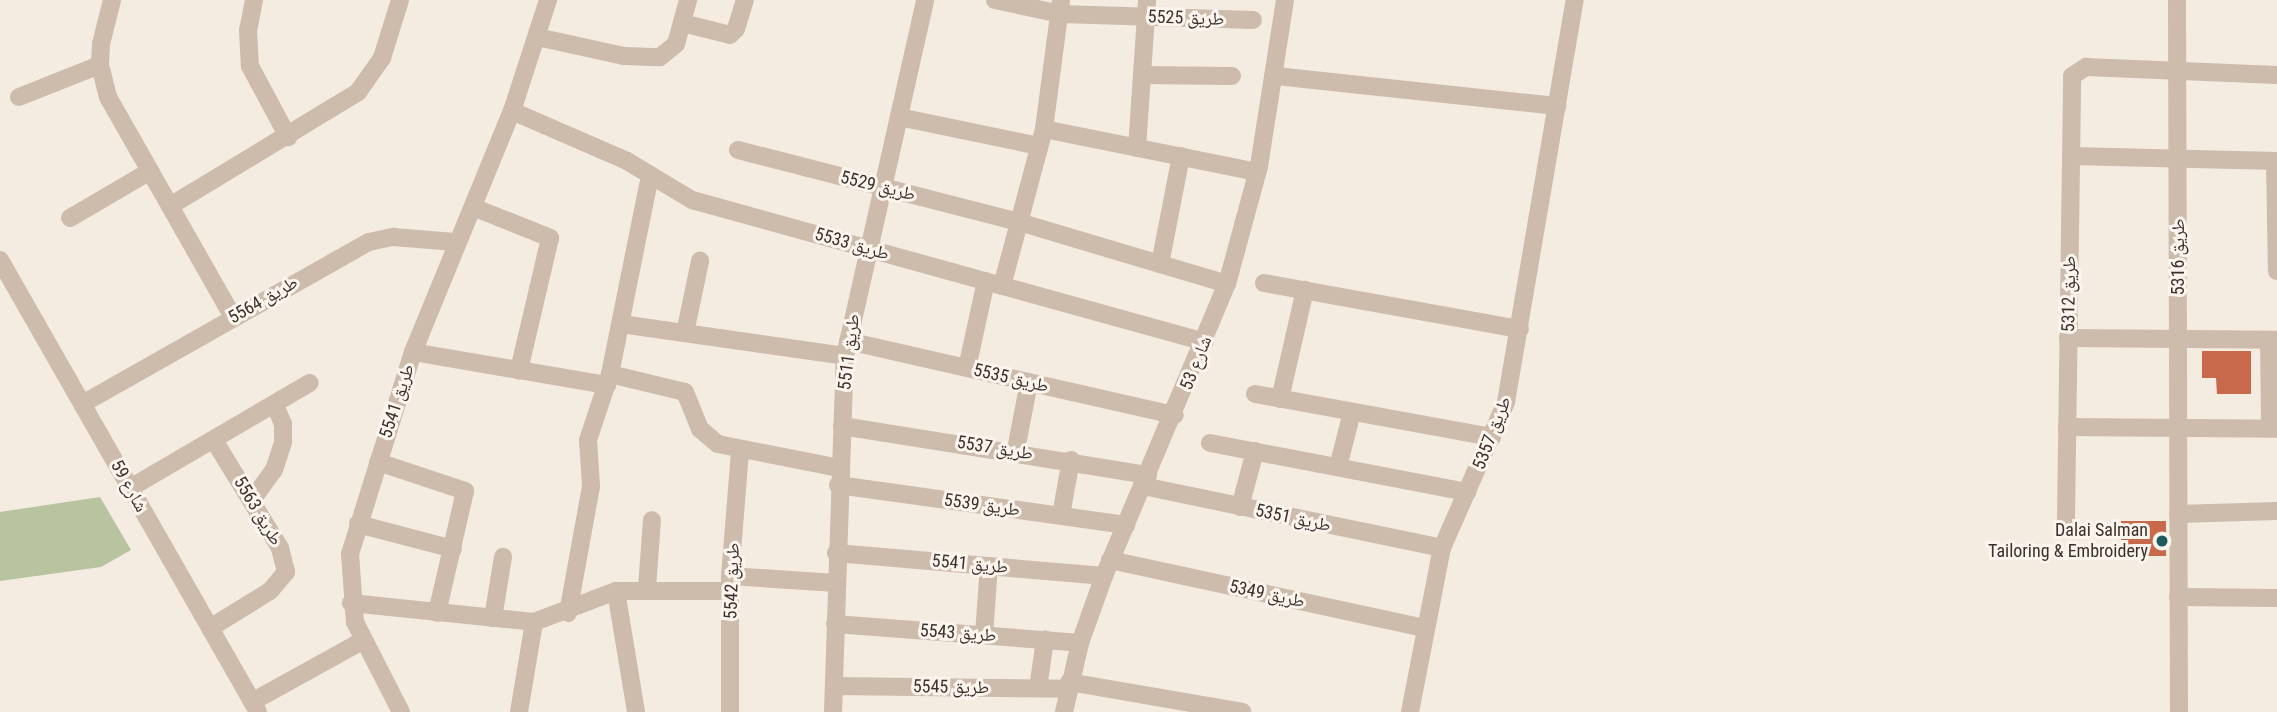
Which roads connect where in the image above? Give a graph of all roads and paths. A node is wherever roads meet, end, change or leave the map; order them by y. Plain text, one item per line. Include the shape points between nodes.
1 (112, 0) edge
2 (254, 0) edge
3 (400, 0) edge
4 (548, 0) edge
5 (688, 0) edge
6 (744, 0) edge
7 (925, 0) edge
8 (995, 0) edge
9 (1285, 0) edge
10 (1574, 0) edge
11 (2177, 0) edge
12 (1061, 7) edge
13 (1147, 9) edge
14 (1253, 20) dead end
15 (682, 23) junction
16 (537, 37) junction
17 (100, 65) junction
18 (2177, 70) junction
19 (1142, 75) junction
20 (2277, 75) edge
21 (1232, 76) dead end
22 (1276, 76) junction
23 (19, 97) dead end
24 (1557, 106) junction
25 (512, 111) junction
26 (900, 117) junction
27 (288, 136) junction
28 (1042, 138) junction
29 (1138, 148) junction
30 (738, 150) dead end
31 (1181, 156) junction
32 (2071, 156) junction
33 (2177, 159) junction
34 (2276, 161) edge
35 (150, 171) junction
36 (1258, 172) junction
37 (650, 175) junction
38 (880, 187) junction
39 (170, 206) junction
40 (473, 207) junction
41 (70, 218) dead end
42 (1019, 222) junction
43 (455, 242) junction
44 (867, 249) junction
45 (0, 260) edge
46 (700, 261) dead end
47 (1160, 264) junction
48 (2277, 271) edge
49 (1264, 283) dead end
50 (994, 284) junction
51 (1227, 284) junction
52 (1305, 290) junction
53 (233, 317) junction
54 (621, 324) junction
55 (1520, 329) junction
56 (685, 333) junction
57 (2068, 338) junction
58 (2178, 339) junction
59 (2273, 340) edge
60 (1205, 342) junction
61 (846, 348) junction
62 (413, 352) junction
63 (967, 368) junction
64 (519, 370) junction
65 (609, 379) junction
66 (1029, 382) junction
67 (310, 383) dead end
68 (1255, 394) dead end
69 (1280, 399) junction
70 (83, 404) junction
71 (275, 405) junction
72 (1352, 412) junction
73 (1175, 415) junction
74 (842, 426) junction
75 (2067, 427) junction
76 (2178, 428) junction
77 (2273, 428) edge
78 (1492, 437) junction
79 (215, 442) junction
80 (1210, 443) dead end
81 (1016, 450) junction
82 (740, 451) junction
83 (1255, 451) junction
84 (1071, 460) junction
85 (378, 461) junction
86 (1338, 467) junction
87 (839, 477) junction
88 (1146, 480) junction
89 (130, 488) junction
90 (1467, 492) junction
91 (253, 500) junction
92 (1240, 507) junction
93 (2277, 511) edge
94 (2178, 514) junction
95 (1061, 515) junction
96 (2066, 519) dead end
97 (652, 520) dead end
98 (358, 524) junction
99 (1126, 525) junction
100 (1442, 548) junction
101 (453, 549) junction
102 (836, 554) junction
103 (503, 557) dead end
104 (989, 566) junction
105 (1107, 568) junction
106 (836, 583) junction
107 (730, 584) junction
108 (647, 588) junction
109 (616, 591) junction
110 (2178, 597) junction
111 (2277, 598) edge
112 (351, 603) junction
113 (437, 613) junction
114 (568, 613) junction
115 (493, 618) junction
116 (534, 622) junction
117 (835, 624) junction
118 (210, 628) junction
119 (1424, 628) junction
120 (984, 635) junction
121 (1045, 640) junction
122 (362, 642) junction
123 (1080, 643) junction
124 (1068, 685) junction
125 (834, 686) junction
126 (1038, 688) junction
127 (255, 707) edge
128 (401, 712) edge
129 (519, 712) edge
130 (636, 712) edge
131 (730, 712) edge
132 (833, 712) edge
133 (1064, 712) edge
134 (1240, 712) edge
135 (1410, 712) edge
136 (2179, 712) edge

1 - 17 street
2 - 27 street via 248,30 250,66
3 - 27 street via 372,76 342,106
4 - 16 street, طريق 5541
5 - 15 street
6 - 15 street via 730,35
7 - 26 street, طريق 5511
8 - 12 street, طريق 5525
9 - 22 street, شارع 53
10 - 24 street, طريق 5357
11 - 18 street, طريق 5316
12 - 13 street, طريق 5525
12 - 28 street
13 - 14 street, طريق 5525
13 - 19 street
15 - 16 street via 668,53 643,59
16 - 25 street, طريق 5541
17 - 23 street
17 - 35 street via 108,97
18 - 20 street
18 - 32 street, طريق 5312 via 2075,71
18 - 33 street, طريق 5316
19 - 21 street
19 - 29 street
22 - 24 street
22 - 36 street, شارع 53
24 - 55 street, طريق 5357
25 - 37 street, طريق 5533
25 - 40 street, طريق 5541
26 - 28 street
26 - 38 street, طريق 5511
27 - 39 street
28 - 29 street
28 - 42 street
29 - 31 street
30 - 38 street, طريق 5529
31 - 36 street
31 - 47 street
32 - 33 street
32 - 57 street, طريق 5312
33 - 34 street
33 - 58 street, طريق 5316
34 - 48 street
35 - 39 street
35 - 41 street
36 - 51 street, شارع 53
37 - 44 street, طريق 5533 via 692,200
37 - 54 street
38 - 42 street, طريق 5529
38 - 44 street, طريق 5511
39 - 53 street
40 - 43 street, طريق 5541
40 - 64 street via 550,238
42 - 47 street, طريق 5529
42 - 50 street
43 - 53 street, طريق 5564 via 393,237 369,242
43 - 62 street, طريق 5541
44 - 50 street, طريق 5533
44 - 61 street, طريق 5511
45 - 70 street, شارع 59
46 - 56 street
47 - 51 street, طريق 5529
49 - 52 street
50 - 60 street, طريق 5533
50 - 63 street
51 - 60 street, شارع 53
52 - 55 street
52 - 69 street
53 - 70 street, طريق 5564
54 - 56 street, طريق 5535
54 - 65 street
55 - 78 street, طريق 5357 via 1506,402
56 - 61 street, طريق 5535
57 - 58 street
57 - 75 street, طريق 5312
58 - 59 street
58 - 76 street, طريق 5316
59 - 77 street
60 - 73 street, شارع 53
61 - 63 street, طريق 5535
61 - 74 street, طريق 5511
62 - 64 street
62 - 85 street, طريق 5541
63 - 66 street, طريق 5535
64 - 65 street
65 - 82 street via 685,391 708,438
65 - 114 street via 589,440 591,486
66 - 73 street, طريق 5535
66 - 81 street
67 - 71 street
68 - 69 street
69 - 72 street
70 - 89 street, شارع 59
71 - 79 street
71 - 91 street via 284,424 283,442 274,470
72 - 78 street
72 - 86 street
73 - 88 street, شارع 53
74 - 81 street, طريق 5537
74 - 87 street, طريق 5511
75 - 76 street
75 - 96 street, طريق 5312
76 - 77 street
76 - 94 street, طريق 5316
78 - 90 street, طريق 5357
79 - 89 street
79 - 91 street, طريق 5563
80 - 83 street
81 - 84 street, طريق 5537
82 - 87 street
82 - 107 street, طريق 5542
83 - 86 street
83 - 92 street
84 - 88 street, طريق 5537
84 - 95 street
85 - 98 street, طريق 5541
85 - 101 street via 465,491
86 - 90 street
87 - 95 street, طريق 5539
87 - 102 street, طريق 5511
88 - 92 street, طريق 5351
88 - 99 street, شارع 53
89 - 118 street, شارع 59
90 - 100 street, طريق 5357
91 - 118 street, طريق 5563 via 286,560 286,572 270,592
92 - 100 street, طريق 5351
93 - 94 street
94 - 110 street, طريق 5316
95 - 99 street, طريق 5539
97 - 108 street
98 - 101 street
98 - 112 street, طريق 5541 via 350,554
99 - 105 street, شارع 53
100 - 119 street, طريق 5357
101 - 113 street
102 - 104 street, طريق 5541
102 - 106 street, طريق 5511
103 - 115 street
104 - 105 street, طريق 5541
104 - 120 street
105 - 119 street, طريق 5349
105 - 123 street, شارع 53
106 - 107 street
106 - 117 street, طريق 5511
107 - 108 street
107 - 131 street, طريق 5542
108 - 109 street
109 - 114 street
109 - 130 street
110 - 111 street
110 - 136 street, طريق 5316
112 - 113 street
112 - 122 street, طريق 5541
113 - 115 street
114 - 116 street
115 - 116 street
116 - 129 street
117 - 120 street, طريق 5543
117 - 125 street, طريق 5511
118 - 127 street, شارع 59
119 - 135 street, طريق 5357
120 - 121 street, طريق 5543
121 - 123 street, طريق 5543
121 - 126 street
122 - 127 street
122 - 128 street, طريق 5541
123 - 124 street, شارع 53
124 - 126 street, طريق 5545
124 - 133 street, شارع 53
124 - 134 street, طريق 5545
125 - 126 street, طريق 5545
125 - 132 street, طريق 5511

